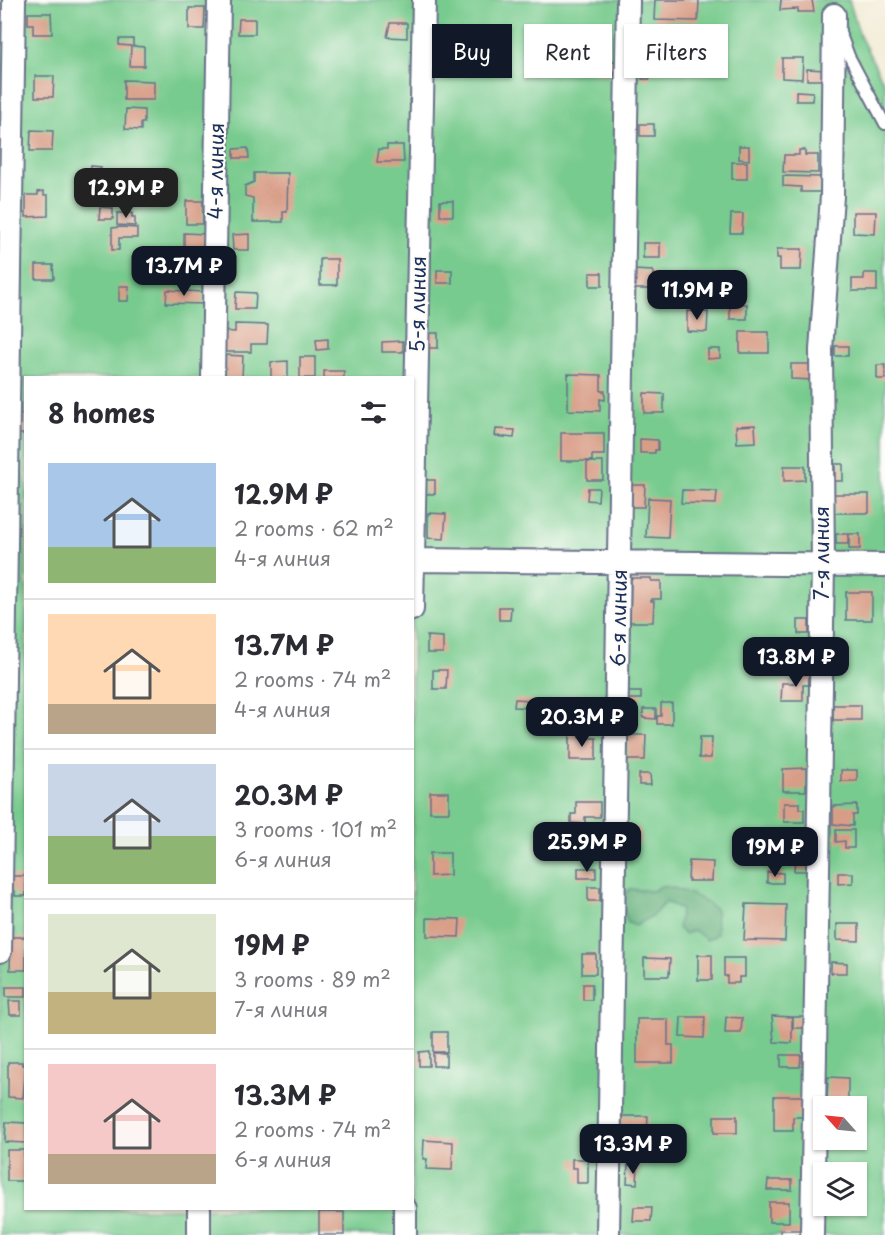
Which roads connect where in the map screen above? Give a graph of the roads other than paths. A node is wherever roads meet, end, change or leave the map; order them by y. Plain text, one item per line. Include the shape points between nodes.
1 (14, 0) edge
2 (219, 0) edge
3 (424, 0) edge
4 (628, 0) edge
5 (833, 11) joint
6 (885, 124) edge
7 (213, 376) edge
8 (414, 509) edge
9 (10, 549) edge
10 (414, 560) edge
11 (620, 562) junction
12 (823, 564) junction
13 (885, 565) edge
14 (0, 951) edge
15 (199, 1210) edge
16 (405, 1210) edge
17 (199, 1235) edge
18 (405, 1235) edge
19 (608, 1235) edge
20 (812, 1235) edge

1 - 9 street
2 - 7 street, 4-я линия
3 - 8 street, 5-я линия
4 - 11 street, 6-я линия
5 - 6 lane via 849,56
5 - 12 street, 7-я линия via 832,196 821,350
9 - 14 street
10 - 11 street
11 - 12 street
11 - 19 street, 6-я линия
12 - 13 street
12 - 20 street, 7-я линия
15 - 17 street
16 - 18 street

